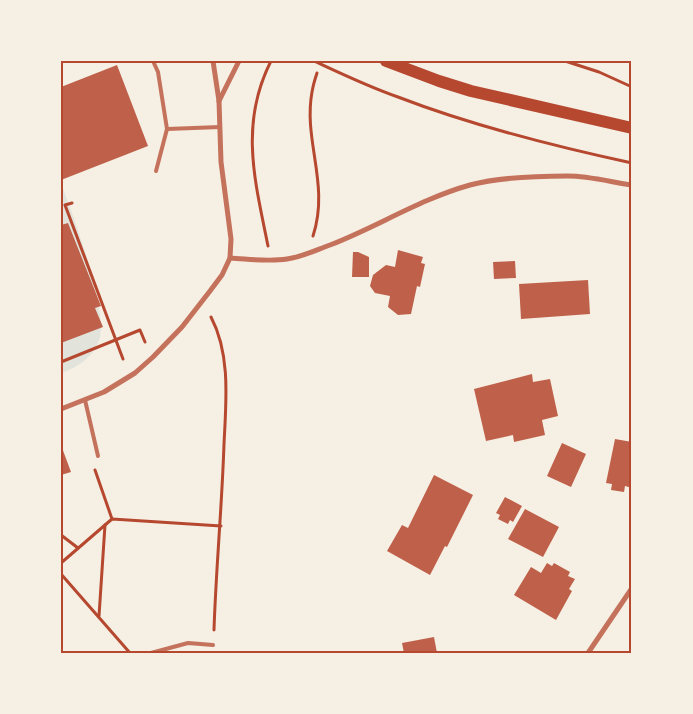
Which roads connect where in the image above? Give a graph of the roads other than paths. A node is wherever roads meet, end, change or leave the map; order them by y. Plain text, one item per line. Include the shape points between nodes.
1 (153, 61) edge
2 (213, 61) edge
3 (239, 61) edge
4 (386, 61) edge
5 (219, 101) junction
6 (220, 127) junction
7 (632, 128) edge
8 (167, 130) junction
9 (156, 171) dead end
10 (632, 184) edge
11 (230, 258) junction
12 (85, 400) junction
13 (61, 409) edge
14 (98, 456) dead end
15 (632, 588) edge
16 (213, 645) road end
17 (151, 653) edge
18 (588, 653) edge

1 - 8 lane via 158,72
2 - 5 street
3 - 5 street
4 - 7 main road via 471,90
5 - 6 street
6 - 8 lane
6 - 11 street
8 - 9 lane
10 - 11 street via 569,176 498,180 471,185 419,203 305,255 271,260
11 - 12 street via 222,275 182,327 141,368
12 - 13 street
12 - 14 lane
15 - 18 street
16 - 17 lane via 188,644

